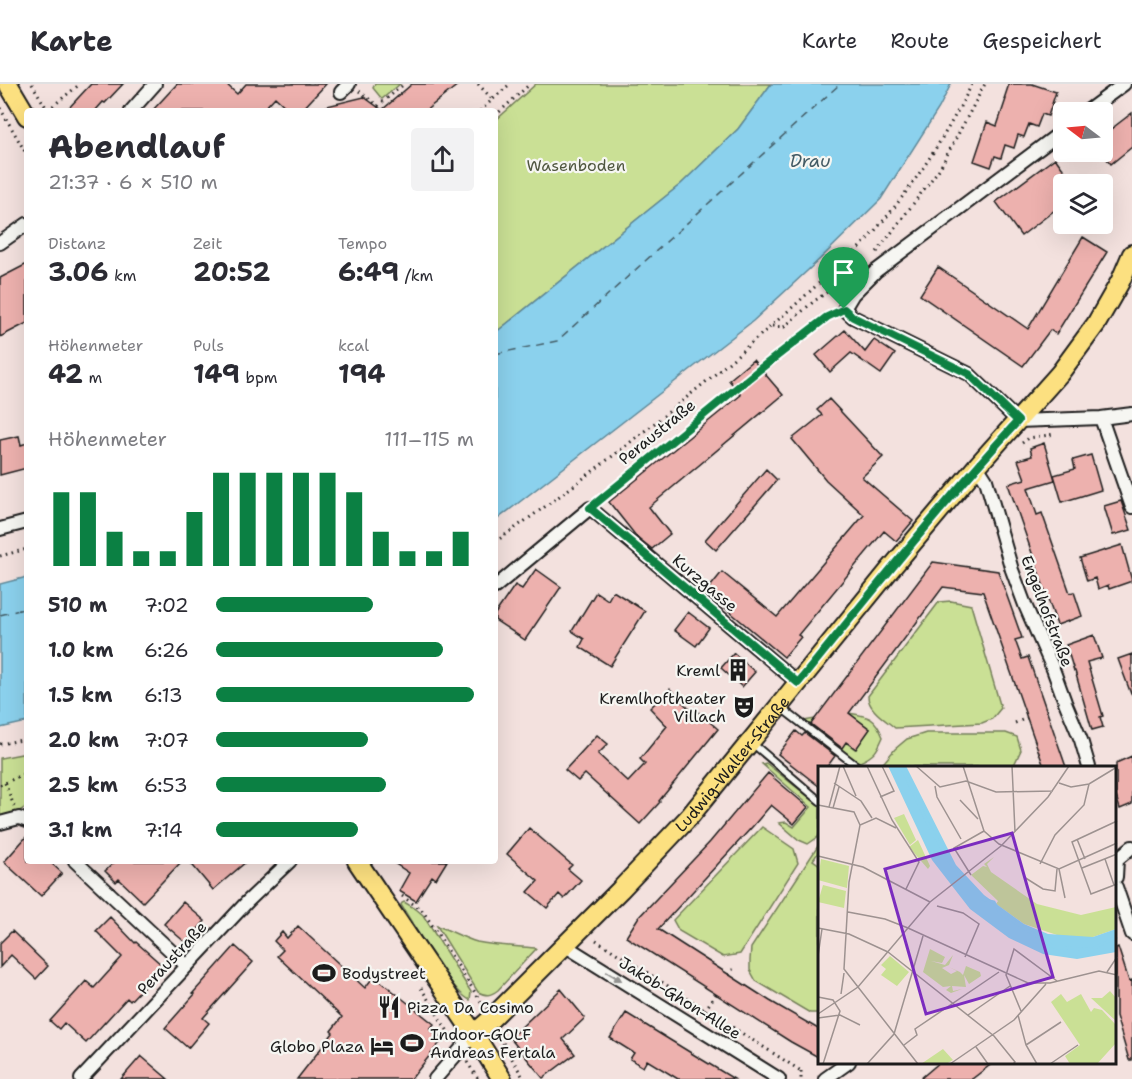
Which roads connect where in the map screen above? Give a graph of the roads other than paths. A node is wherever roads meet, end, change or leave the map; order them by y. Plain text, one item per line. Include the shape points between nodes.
1 (8, 84) edge
2 (155, 84) edge
3 (1124, 84) edge
4 (1100, 102) edge
5 (134, 108) edge
6 (24, 111) edge
7 (1053, 138) edge
8 (24, 226) edge
9 (0, 243) edge
10 (1132, 254) edge
11 (1132, 414) edge
12 (1101, 418) junction
13 (1018, 421) junction
14 (977, 466) junction
15 (1132, 507) edge
16 (24, 523) edge
17 (0, 529) edge
18 (498, 585) edge
19 (798, 683) junction
20 (779, 706) junction
21 (751, 742) junction
22 (857, 766) edge
23 (1089, 766) edge
24 (818, 799) edge
25 (23, 819) edge
26 (0, 823) edge
27 (1132, 847) edge
28 (1117, 857) edge
29 (78, 864) edge
30 (287, 864) edge
31 (359, 864) edge
32 (1117, 890) edge
33 (1132, 934) edge
34 (564, 945) junction
35 (187, 966) junction
36 (474, 1034) junction
37 (846, 1064) edge
38 (81, 1079) edge
39 (435, 1079) edge
40 (502, 1079) edge
41 (779, 1079) edge
42 (825, 1079) edge

1 - 6 main road
2 - 5 street
3 - 4 street
7 - 13 street via 873,266 844,309 969,374
8 - 9 street
10 - 13 main road, Ludwig-Walter-Straße via 1096,324
11 - 12 street
12 - 13 street
12 - 15 street
13 - 14 main road, Ludwig-Walter-Straße
14 - 19 main road, Ludwig-Walter-Straße
14 - 23 street, Engelhofstraße via 986,480 1018,588
16 - 17 street
18 - 19 street, Kurzgasse via 590,508
19 - 20 main road, Ludwig-Walter-Straße
20 - 21 main road, Ludwig-Walter-Straße
20 - 22 lane
21 - 24 lane
21 - 34 main road, Ludwig-Walter-Straße via 690,816
25 - 26 street
27 - 28 street
29 - 35 street
30 - 35 street, Peraustraße
31 - 36 main road
32 - 33 street
34 - 36 main road, Ludwig-Walter-Straße
34 -> 41 street, Jakob-Ghon-Allee
35 - 38 street, Peraustraße
36 - 39 street, Ludwig-Walter-Straße
36 - 40 main road
37 - 42 street

